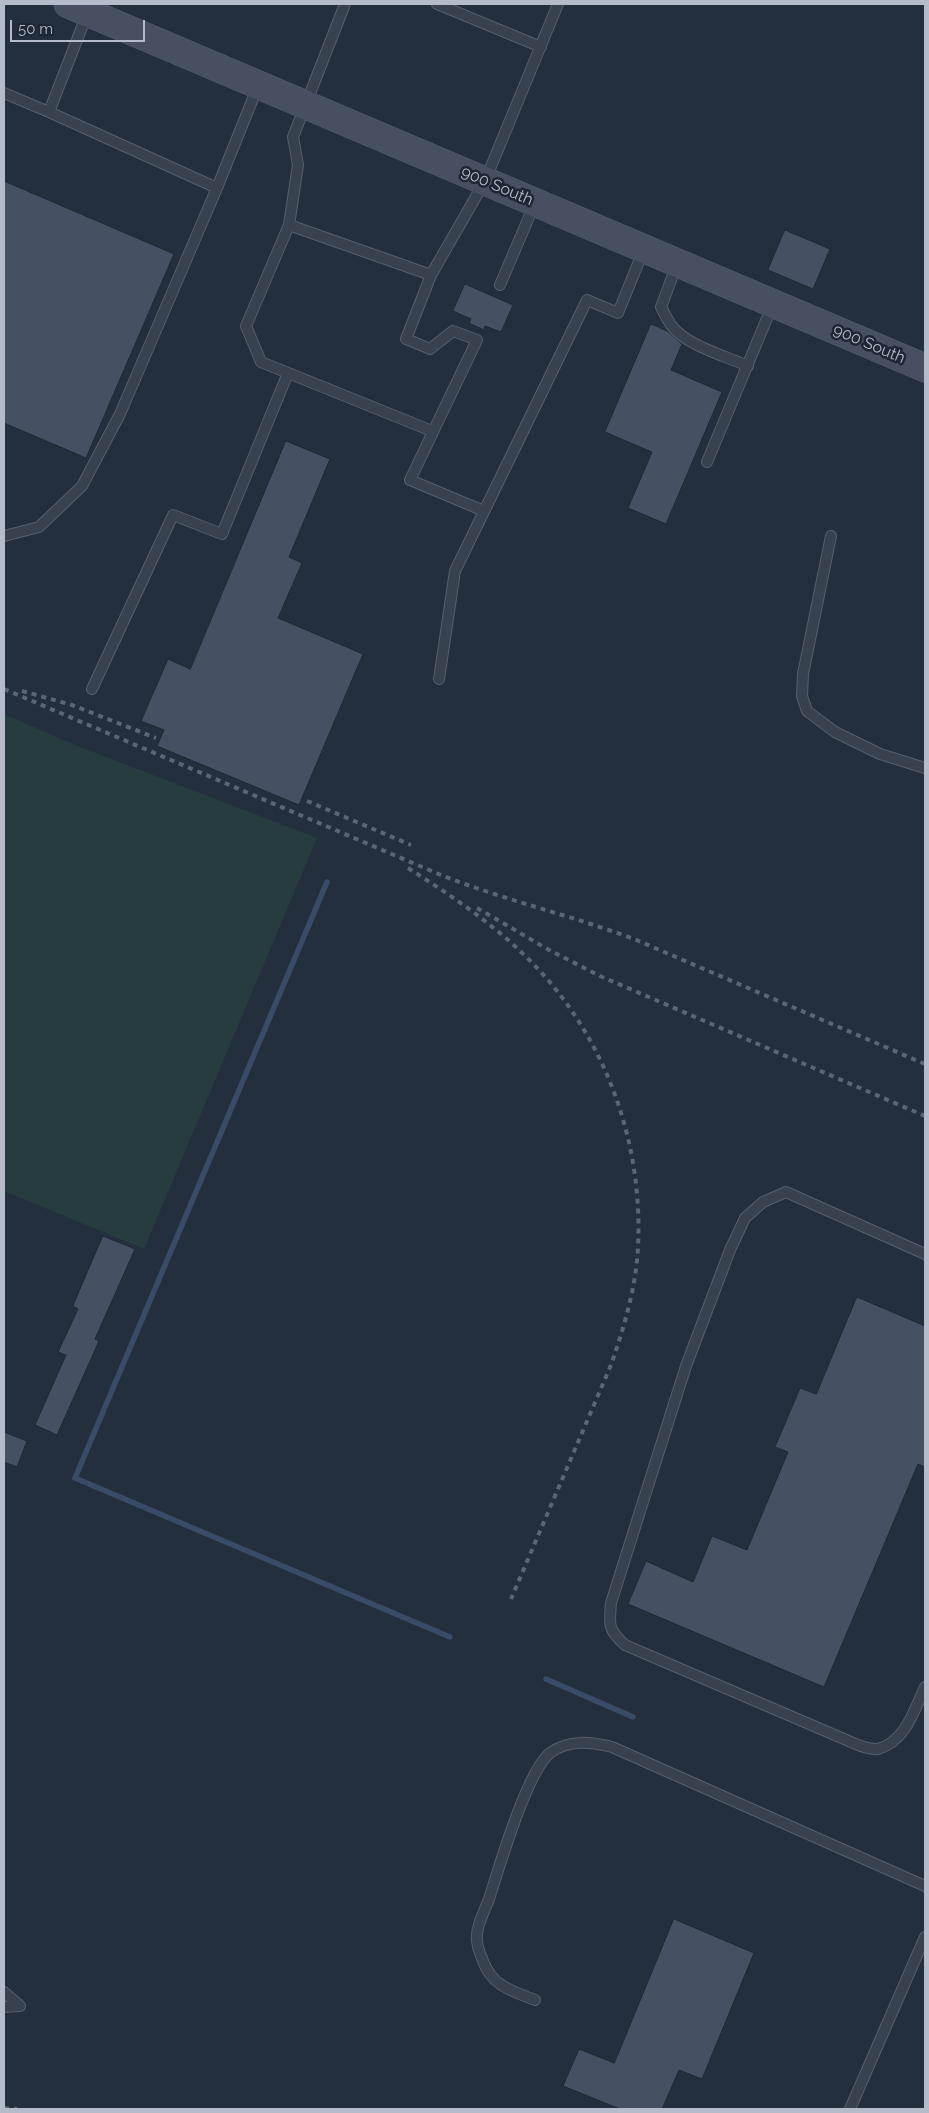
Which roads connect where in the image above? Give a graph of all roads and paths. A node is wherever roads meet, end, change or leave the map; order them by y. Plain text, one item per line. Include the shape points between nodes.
1 (345, 4) edge
2 (437, 4) edge
3 (558, 4) edge
4 (78, 8) edge
5 (541, 46) junction
6 (259, 85) junction
7 (4, 93) edge
8 (306, 105) junction
9 (49, 112) junction
10 (485, 181) junction
11 (218, 188) junction
12 (535, 202) junction
13 (289, 225) junction
14 (644, 248) junction
15 (677, 262) junction
16 (430, 275) junction
17 (500, 285) dead end
18 (774, 303) junction
19 (748, 366) junction
20 (925, 368) edge
21 (288, 374) junction
22 (432, 431) junction
23 (707, 462) dead end
24 (484, 511) junction
25 (4, 536) edge
26 (832, 536) dead end
27 (440, 679) dead end
28 (92, 689) dead end
29 (925, 768) edge
30 (925, 1254) edge
31 (925, 1687) edge
32 (925, 1886) edge
33 (925, 1937) edge
34 (4, 1992) edge
35 (535, 2000) dead end
36 (4, 2007) edge
37 (850, 2109) edge

1 - 8 lane
2 - 5 lane
3 - 5 lane
4 - 6 street, 900 South
4 - 9 lane
5 - 10 lane
6 - 8 street, 900 South
6 - 11 lane
7 - 9 lane
8 - 10 street, 900 South
8 - 13 lane via 293,137 298,165
9 - 11 lane
10 - 12 street, 900 South
10 - 16 lane
11 - 25 lane via 120,414 82,486 39,527
12 - 14 street, 900 South
12 - 17 lane
13 - 16 lane
13 - 21 lane via 246,326 260,362
14 - 15 street, 900 South
14 - 24 lane via 618,313 587,300
15 - 18 street, 900 South
15 - 19 lane via 662,307 671,325 697,344
16 - 22 lane via 406,339 430,349 453,331 477,340
18 - 19 lane
18 - 20 street, 900 South
19 - 23 lane
21 - 22 lane
21 - 28 lane via 222,534 173,515
22 - 24 lane via 410,480
24 - 27 lane via 455,571
26 - 29 lane via 802,674 802,696 807,711 835,732 880,754
30 - 31 lane via 786,1192 763,1202 745,1218 686,1366 611,1603 610,1618 612,1633 626,1645 858,1746 876,1749 893,1741 906,1729
32 - 35 lane via 612,1747 590,1742 570,1744 550,1754 535,1772 476,1935 483,1961 493,1980
33 - 37 lane
34 - 36 lane via 20,2006

